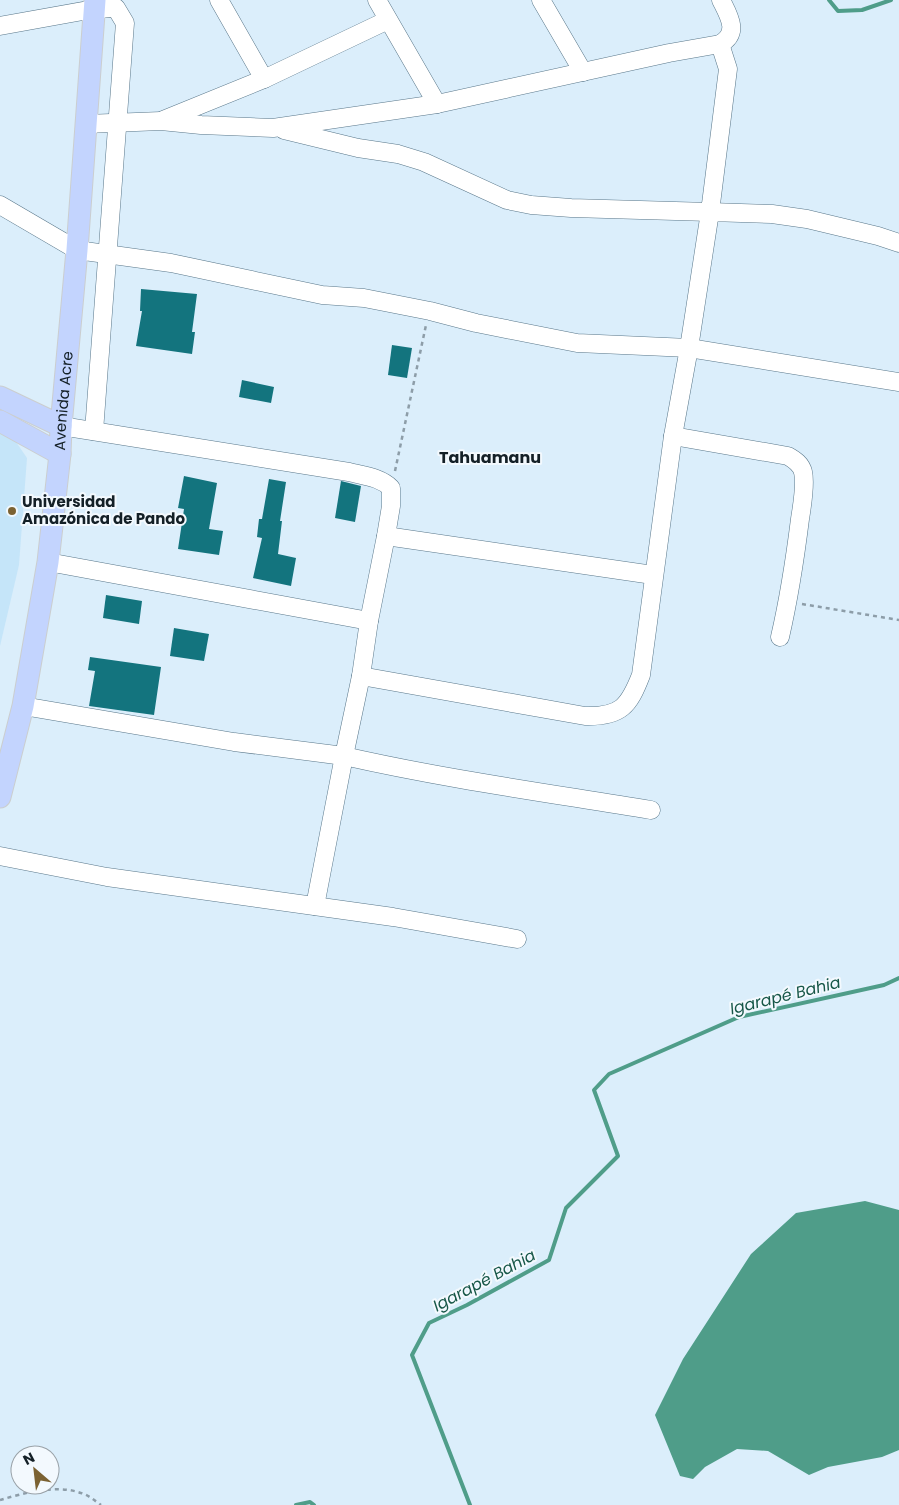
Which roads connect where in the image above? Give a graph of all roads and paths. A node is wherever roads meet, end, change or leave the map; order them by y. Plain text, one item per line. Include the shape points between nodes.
1 (219, 0) edge
2 (377, 0) edge
3 (541, 0) edge
4 (721, 0) edge
5 (94, 4) edge
6 (388, 20) junction
7 (0, 26) edge
8 (720, 44) junction
9 (582, 72) junction
10 (264, 79) junction
11 (437, 104) junction
12 (161, 121) junction
13 (118, 122) junction
14 (86, 124) junction
15 (274, 128) junction
16 (0, 205) edge
17 (710, 212) junction
18 (899, 243) edge
19 (77, 250) junction
20 (108, 254) junction
21 (430, 311) junction
22 (689, 348) junction
23 (899, 382) edge
24 (0, 397) edge
25 (0, 420) edge
26 (61, 426) junction
27 (94, 431) junction
28 (673, 436) junction
29 (60, 454) junction
30 (391, 488) junction
31 (386, 536) junction
32 (48, 562) junction
33 (654, 575) junction
34 (788, 602) junction
35 (899, 620) edge
36 (369, 621) junction
37 (780, 637) dead end
38 (361, 676) junction
39 (23, 706) junction
40 (344, 756) junction
41 (0, 797) edge
42 (651, 810) dead end
43 (0, 856) edge
44 (315, 906) junction
45 (517, 939) dead end
46 (0, 1500) edge
47 (101, 1505) edge

1 - 10 street
2 - 6 street
3 - 9 street
4 - 8 street via 732,25 732,33 727,41
5 - 7 street
5 - 13 street via 116,8 125,23
5 - 14 main road, Avenida Acre
6 - 10 street
6 - 11 street
8 - 9 street
8 - 17 street via 728,69
9 - 11 street
10 - 12 street
11 - 15 street
12 - 13 street
12 - 15 street
13 - 14 street
13 - 20 street
14 - 19 main road, Avenida Acre
15 - 17 street via 398,154 424,162 507,200 531,205
16 - 19 street
17 - 18 street via 807,219
17 - 22 street
19 - 20 street
19 - 26 main road, Avenida Acre
20 - 21 street via 171,263 322,295 364,298
20 - 27 street
21 - 22 street via 577,343
21 - 30 path
22 - 23 street
22 - 28 street
24 - 26 main road
25 - 29 main road
26 - 27 street
26 - 29 main road, Avenida Acre
27 - 30 street via 349,472 376,478
28 - 33 street
28 - 34 street via 788,456 800,465 804,474 802,502
29 - 32 main road, Avenida Acre
30 - 31 street
31 - 33 street
31 - 36 street
32 - 36 street
32 - 39 main road, Avenida Acre
33 - 38 street via 641,675 627,703 610,714 586,716
34 - 35 path
34 - 37 street
36 - 38 street
38 - 40 street
39 - 40 street via 234,742
39 - 41 main road, Avenida Acre
40 - 42 street
40 - 44 street
43 - 44 street via 107,877
44 - 45 street
46 - 47 path via 60,1490 79,1492

